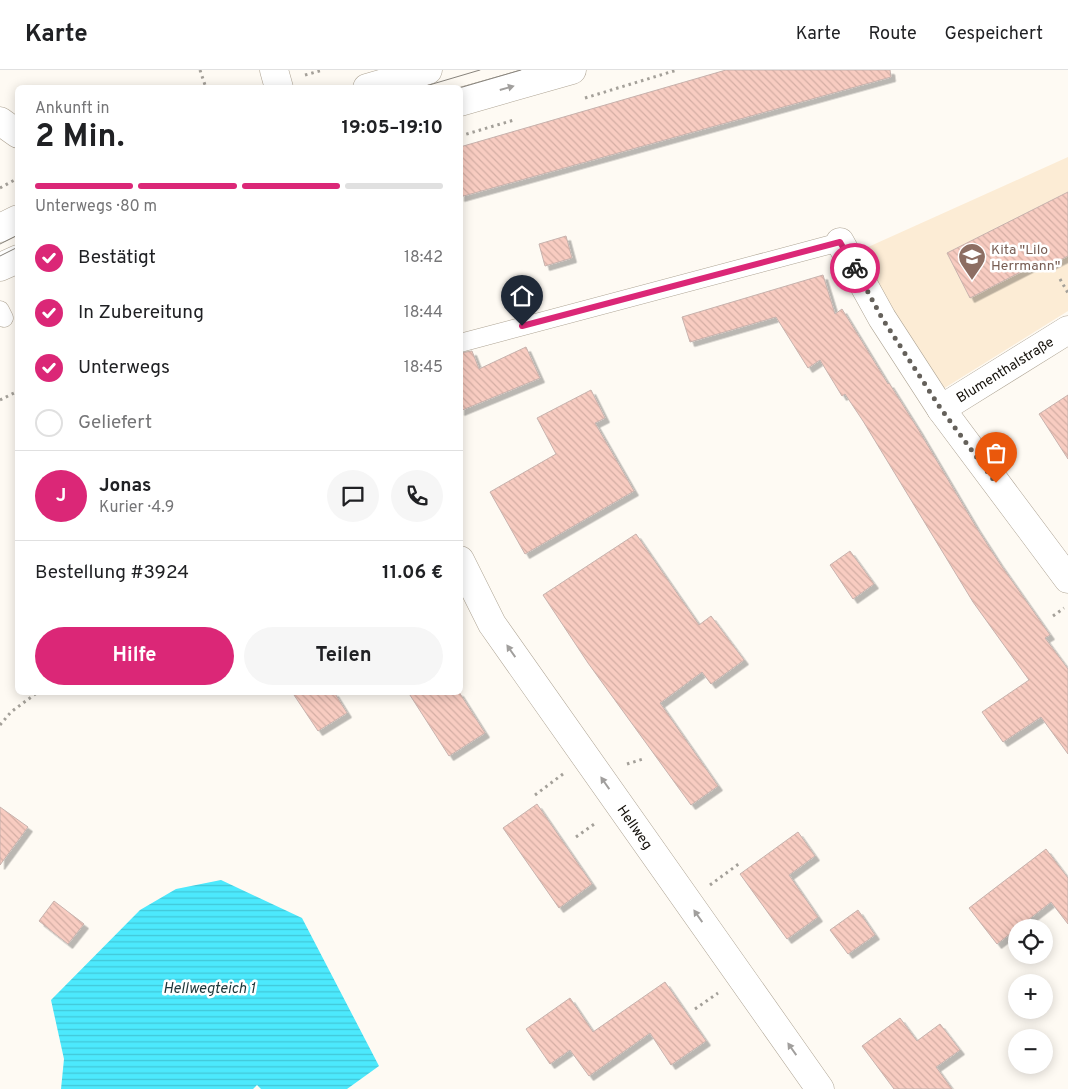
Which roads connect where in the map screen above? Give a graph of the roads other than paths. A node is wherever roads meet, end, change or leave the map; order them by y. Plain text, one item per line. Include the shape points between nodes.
1 (274, 70) edge
2 (428, 70) edge
3 (572, 70) edge
4 (278, 85) edge
5 (377, 85) edge
6 (463, 101) edge
7 (0, 121) edge
8 (15, 132) edge
9 (15, 220) edge
10 (0, 228) edge
11 (840, 242) joint
12 (15, 260) edge
13 (0, 268) edge
14 (1068, 330) edge
15 (463, 342) edge
16 (941, 409) junction
17 (463, 566) edge
18 (1068, 579) edge
19 (820, 1089) edge

1 - 4 street
2 - 5 street
6 -> 3 street
7 - 8 street
9 - 10 street
11 - 15 lane, Blumenthalstraße
11 - 16 street, Blumenthalstraße via 882,318
12 - 13 street
14 - 16 street, Blumenthalstraße
16 - 18 street, Blumenthalstraße
19 -> 17 street, Hellweg via 492,624

